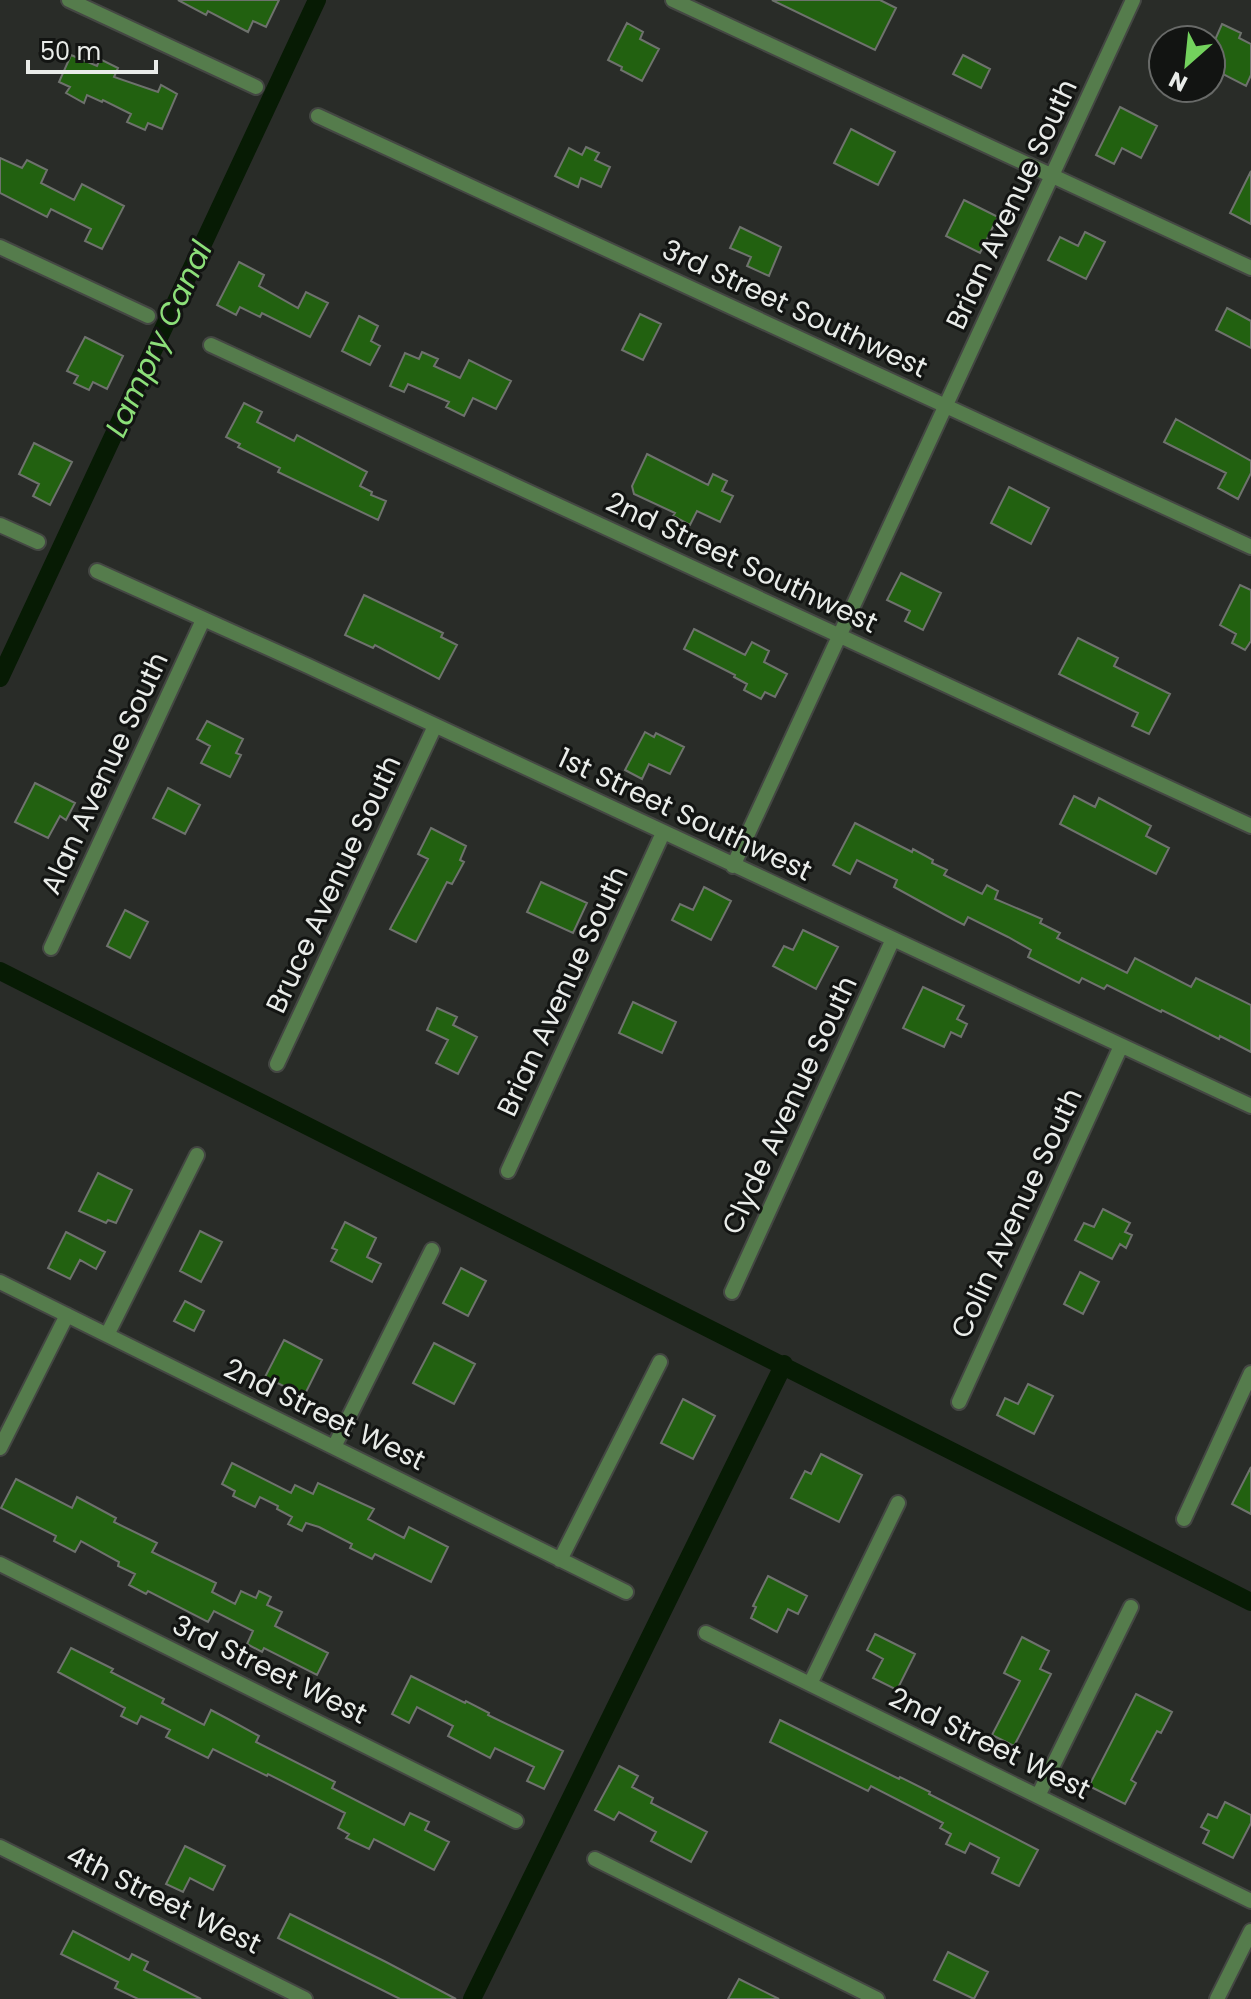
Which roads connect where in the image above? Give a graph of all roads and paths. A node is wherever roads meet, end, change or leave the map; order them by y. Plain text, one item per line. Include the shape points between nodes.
1 (69, 0) edge
2 (673, 0) edge
3 (1133, 0) edge
4 (256, 87) dead end
5 (318, 116) dead end
6 (1051, 176) junction
7 (0, 247) edge
8 (1251, 268) edge
9 (148, 316) dead end
10 (211, 345) dead end
11 (946, 407) junction
12 (0, 525) edge
13 (38, 542) dead end
14 (1251, 547) edge
15 (97, 571) dead end
16 (203, 620) junction
17 (839, 636) junction
18 (435, 726) junction
19 (1251, 826) edge
20 (663, 833) junction
21 (733, 866) junction
22 (893, 939) junction
23 (51, 948) dead end
24 (1121, 1046) junction
25 (277, 1064) dead end
26 (1251, 1106) edge
27 (197, 1155) dead end
28 (508, 1171) dead end
29 (432, 1250) dead end
30 (0, 1282) edge
31 (732, 1292) dead end
32 (67, 1315) junction
33 (107, 1335) junction
34 (660, 1362) dead end
35 (1251, 1373) edge
36 (959, 1402) dead end
37 (334, 1447) junction
38 (0, 1448) edge
39 (898, 1503) dead end
40 (1184, 1519) dead end
41 (560, 1560) junction
42 (0, 1564) edge
43 (626, 1592) dead end
44 (1131, 1607) dead end
45 (706, 1633) dead end
46 (810, 1684) junction
47 (1038, 1796) junction
48 (516, 1821) dead end
49 (0, 1847) edge
50 (595, 1859) dead end
51 (1251, 1901) edge
52 (1251, 1931) edge
53 (305, 1999) edge
54 (877, 1999) edge
55 (1217, 1999) edge

1 - 4 street
2 - 6 street
3 - 6 street, Brian Avenue South
5 - 11 street, 3rd Street Southwest
6 - 8 street
6 - 11 street, Brian Avenue South
7 - 9 street
10 - 17 street, 2nd Street Southwest
11 - 14 street, 3rd Street Southwest
11 - 17 street, Brian Avenue South
12 - 13 street
15 - 16 street, 1st Street Southwest
16 - 18 street, 1st Street Southwest
16 - 23 street, Alan Avenue South
17 - 19 street, 2nd Street Southwest
17 - 21 street, Brian Avenue South
18 - 20 street, 1st Street Southwest
18 - 25 street, Bruce Avenue South
20 - 21 street, 1st Street Southwest
20 - 28 street, Brian Avenue South
21 - 22 street, 1st Street Southwest
22 - 24 street, 1st Street Southwest
22 - 31 street, Clyde Avenue South
24 - 26 street, 1st Street Southwest
24 - 36 street, Colin Avenue South
27 - 33 street
29 - 37 street
30 - 32 street, 2nd Street West
32 - 33 street, 2nd Street West
32 - 38 street
33 - 37 street, 2nd Street West
34 - 41 street
35 - 40 street
37 - 41 street, 2nd Street West
39 - 46 street
41 - 43 street, 2nd Street West
42 - 48 street, 3rd Street West
44 - 47 street
45 - 46 street, 2nd Street West
46 - 47 street, 2nd Street West
47 - 51 street, 2nd Street West
49 - 53 street, 4th Street West
50 - 54 street
52 - 55 street

